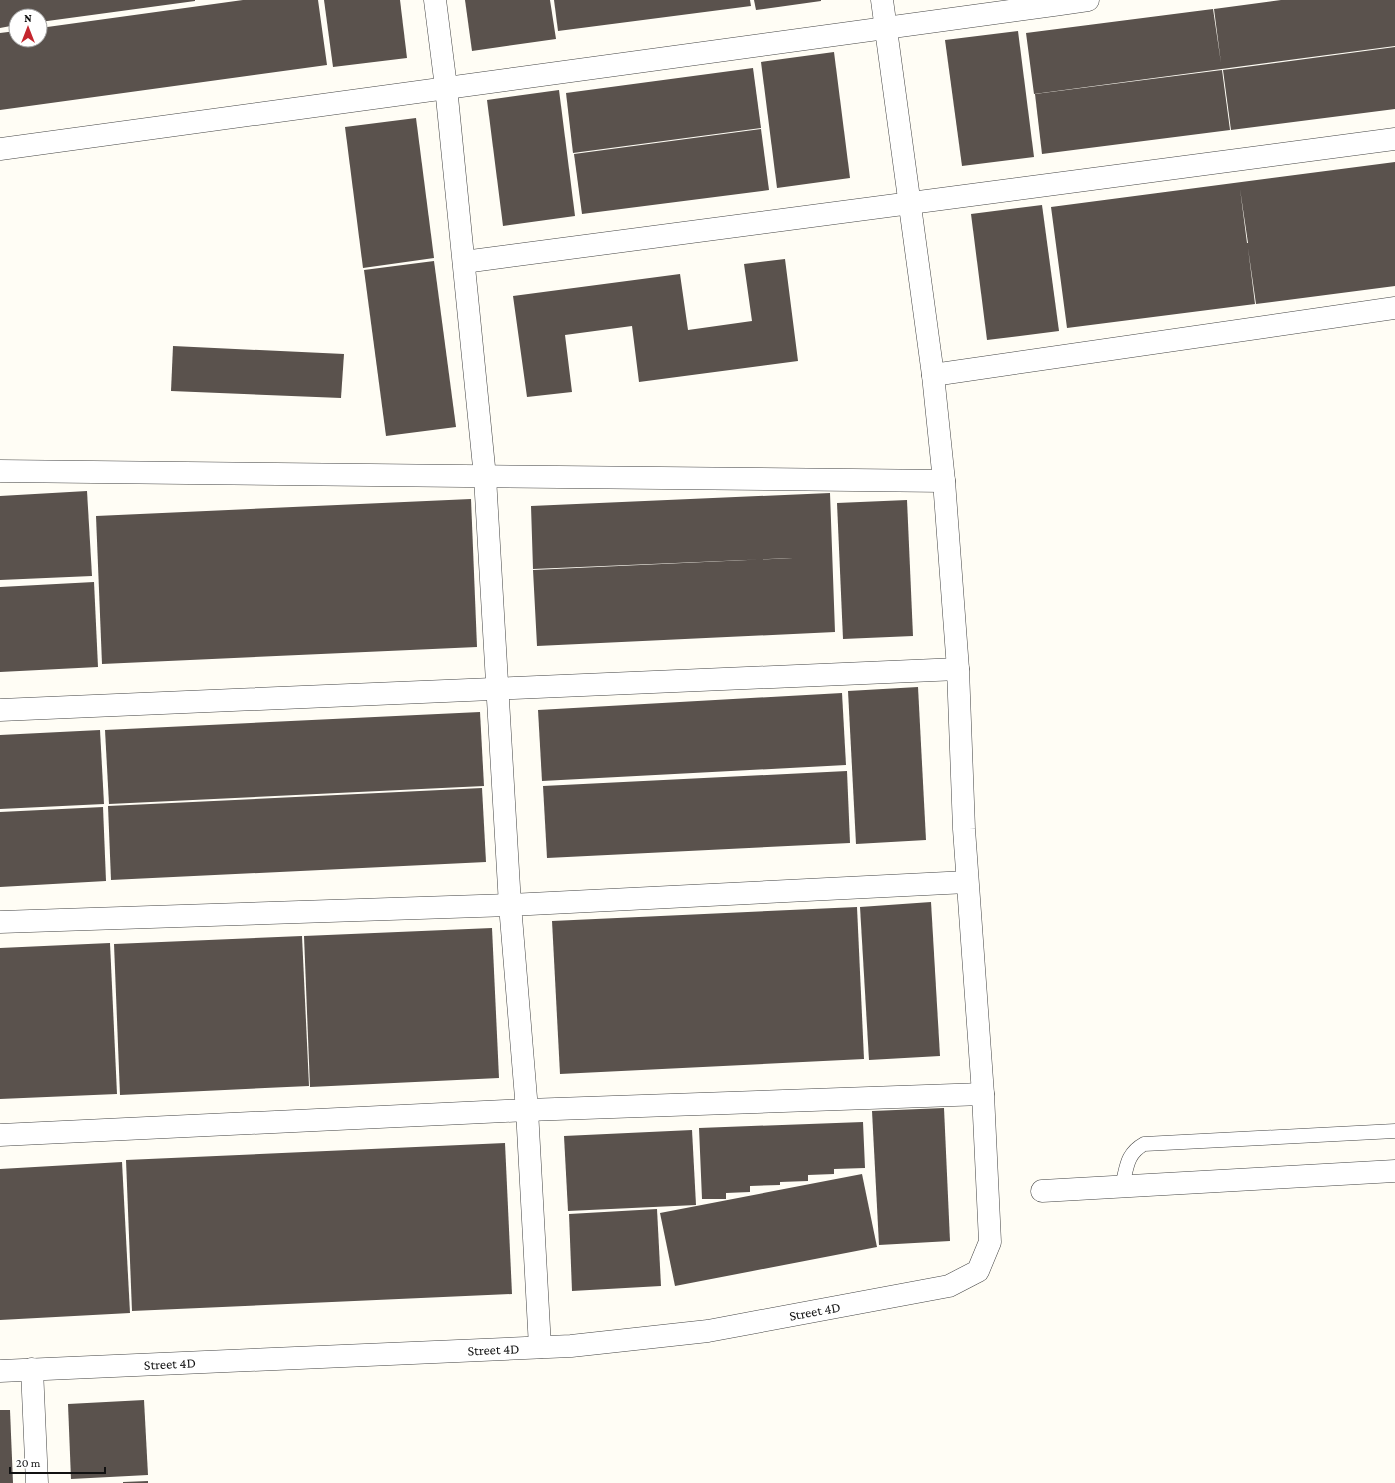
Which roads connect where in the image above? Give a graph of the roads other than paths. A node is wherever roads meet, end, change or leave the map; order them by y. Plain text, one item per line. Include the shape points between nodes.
1 (435, 0) edge
2 (882, 0) edge
3 (1088, 0) edge
4 (886, 30) junction
5 (446, 87) junction
6 (1395, 139) edge
7 (0, 149) edge
8 (910, 205) junction
9 (464, 262) junction
10 (1395, 308) edge
11 (933, 375) junction
12 (0, 471) edge
13 (485, 476) junction
14 (944, 481) junction
15 (958, 669) junction
16 (496, 690) junction
17 (0, 710) edge
18 (967, 882) junction
19 (510, 904) junction
20 (0, 922) edge
21 (983, 1094) junction
22 (527, 1110) junction
23 (1395, 1130) edge
24 (0, 1134) edge
25 (1395, 1172) edge
26 (1122, 1186) junction
27 (1042, 1190) dead end
28 (540, 1347) junction
29 (32, 1369) junction
30 (0, 1371) edge
31 (37, 1483) edge

1 - 5 street
2 - 4 street
3 - 4 street
4 - 5 street
4 - 8 street
5 - 7 street
5 - 9 street
6 - 8 street
8 - 9 street
8 - 11 street
9 - 13 street
10 - 11 street
11 - 14 street
12 - 13 street
13 - 14 street
13 - 16 street
14 - 15 street
15 - 16 street
15 - 18 street
16 - 17 street
16 - 19 street
18 - 19 street
18 - 21 street
19 - 20 street
19 - 22 street
21 - 22 street
21 - 28 street, Street 4D via 990,1242 978,1271 950,1286 708,1331
22 - 24 street
22 - 28 street
23 - 26 lane via 1144,1144 1130,1155
25 - 26 street
26 - 27 street
28 - 29 street, Street 4D
29 - 30 street, Street 4D
29 - 31 street

